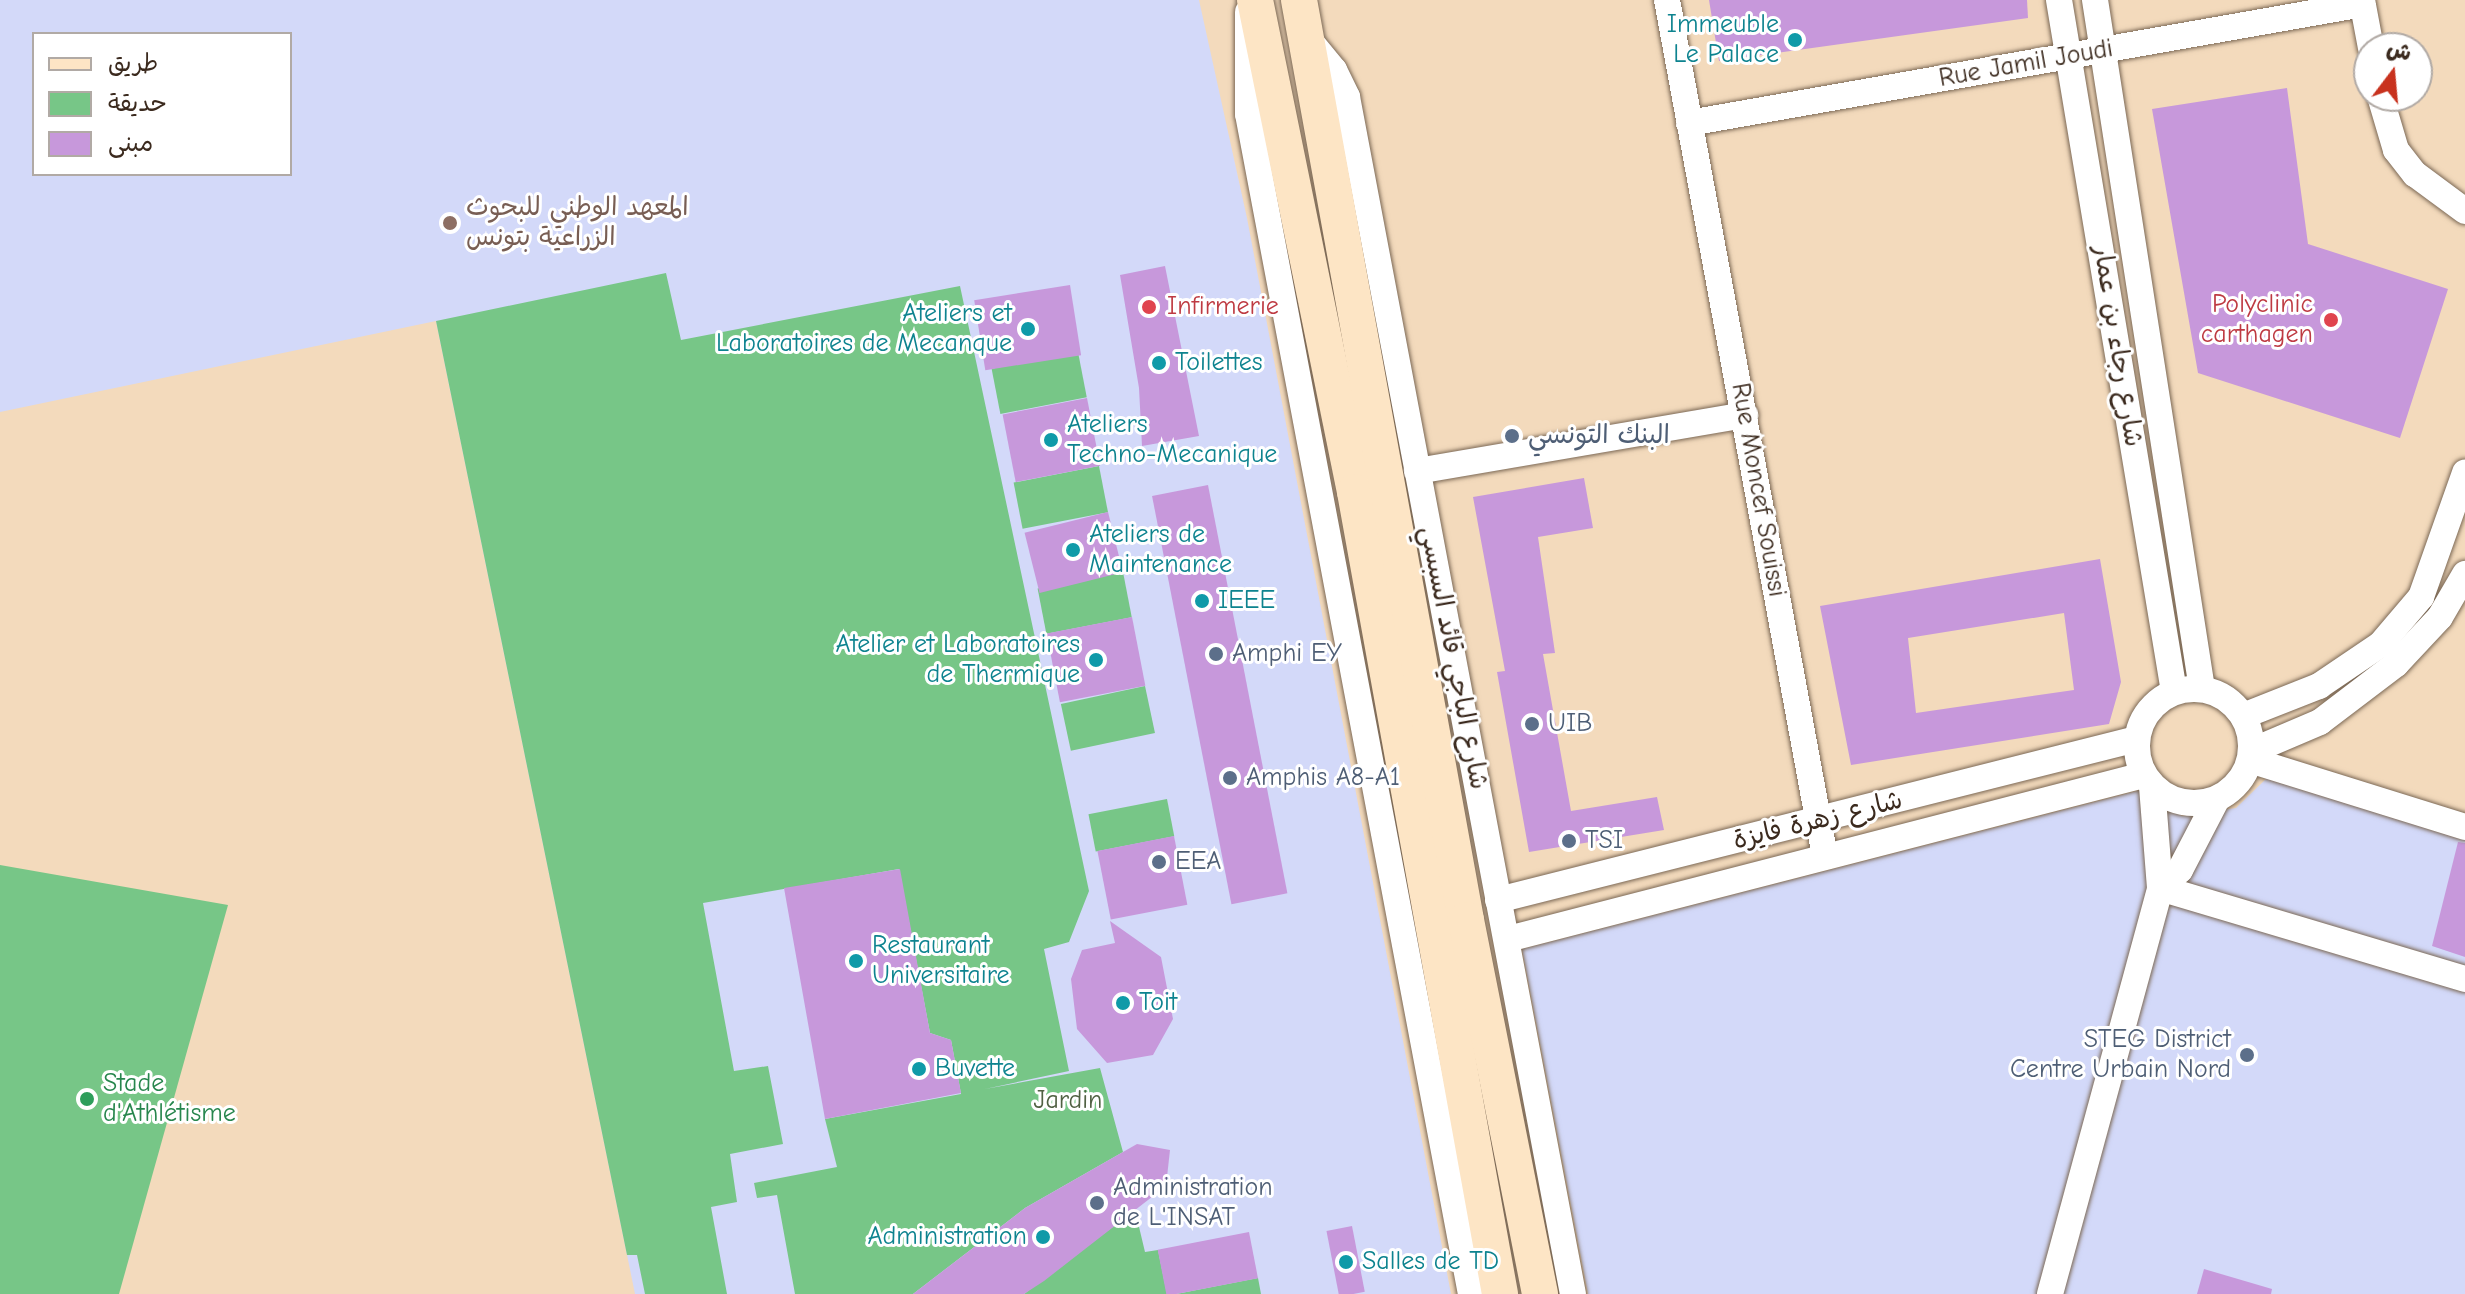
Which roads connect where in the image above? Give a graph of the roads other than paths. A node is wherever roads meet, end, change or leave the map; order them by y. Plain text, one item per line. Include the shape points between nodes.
1 (1252, 0) edge
2 (1667, 0) edge
3 (2059, 0) edge
4 (2095, 0) edge
5 (2363, 2) edge
6 (1302, 17) edge
7 (2368, 32) edge
8 (2105, 49) junction
9 (2071, 57) junction
10 (2385, 112) edge
11 (1689, 123) junction
12 (2465, 211) edge
13 (1745, 415) junction
14 (1417, 471) junction
15 (2465, 473) edge
16 (2465, 574) edge
17 (2202, 689) junction
18 (2174, 692) junction
19 (2243, 716) junction
20 (2136, 739) junction
21 (2251, 755) junction
22 (2148, 781) junction
23 (2217, 799) junction
24 (1817, 822) junction
25 (2465, 827) edge
26 (1825, 857) junction
27 (2160, 888) junction
28 (1498, 900) junction
29 (1508, 939) junction
30 (2465, 979) edge
31 (1471, 1294) edge
32 (1500, 1294) edge
33 (1540, 1294) edge
34 (1573, 1294) edge
35 (2050, 1294) edge

1 - 31 street via 1248,114
1 - 32 street via 1355,492
2 - 11 street, Rue Moncef Souissi
3 - 9 street, شارع رجاء بن عمار
4 - 8 street, شارع رجاء بن عمار
5 - 7 street
5 - 8 street, Rue Jamil Joudi
6 - 14 street, شارع الباجي قائد السبسي via 1347,97
6 - 33 street via 1466,920
8 - 9 street, Rue Jamil Joudi
8 - 17 street, شارع رجاء بن عمار
9 - 11 street, Rue Jamil Joudi
9 - 18 street, شارع رجاء بن عمار
10 - 12 street via 2396,150 2415,174
11 - 13 street, Rue Moncef Souissi
13 - 14 street
13 - 24 street, Rue Moncef Souissi
14 - 28 street, شارع الباجي قائد السبسي
15 - 19 street via 2421,597 2381,644 2319,686
16 - 21 street via 2440,617 2396,664 2320,722
17 - 18 street
17 - 19 street via 2226,698
18 - 20 street via 2142,719
19 - 21 street
20 - 22 street
20 - 24 street, شارع زهرة فايزة
21 - 23 street via 2244,776
21 - 25 street
22 - 23 street via 2172,799 2195,804
22 - 26 street, شارع زهرة فايزة
22 - 27 street
23 - 27 street via 2180,870
24 - 26 street, Rue Moncef Souissi
24 - 28 street, شارع زهرة فايزة
26 - 29 street, شارع زهرة فايزة
27 - 30 street
27 - 35 street
28 - 29 street, شارع الباجي قائد السبسي
29 - 34 street, شارع الباجي قائد السبسي

